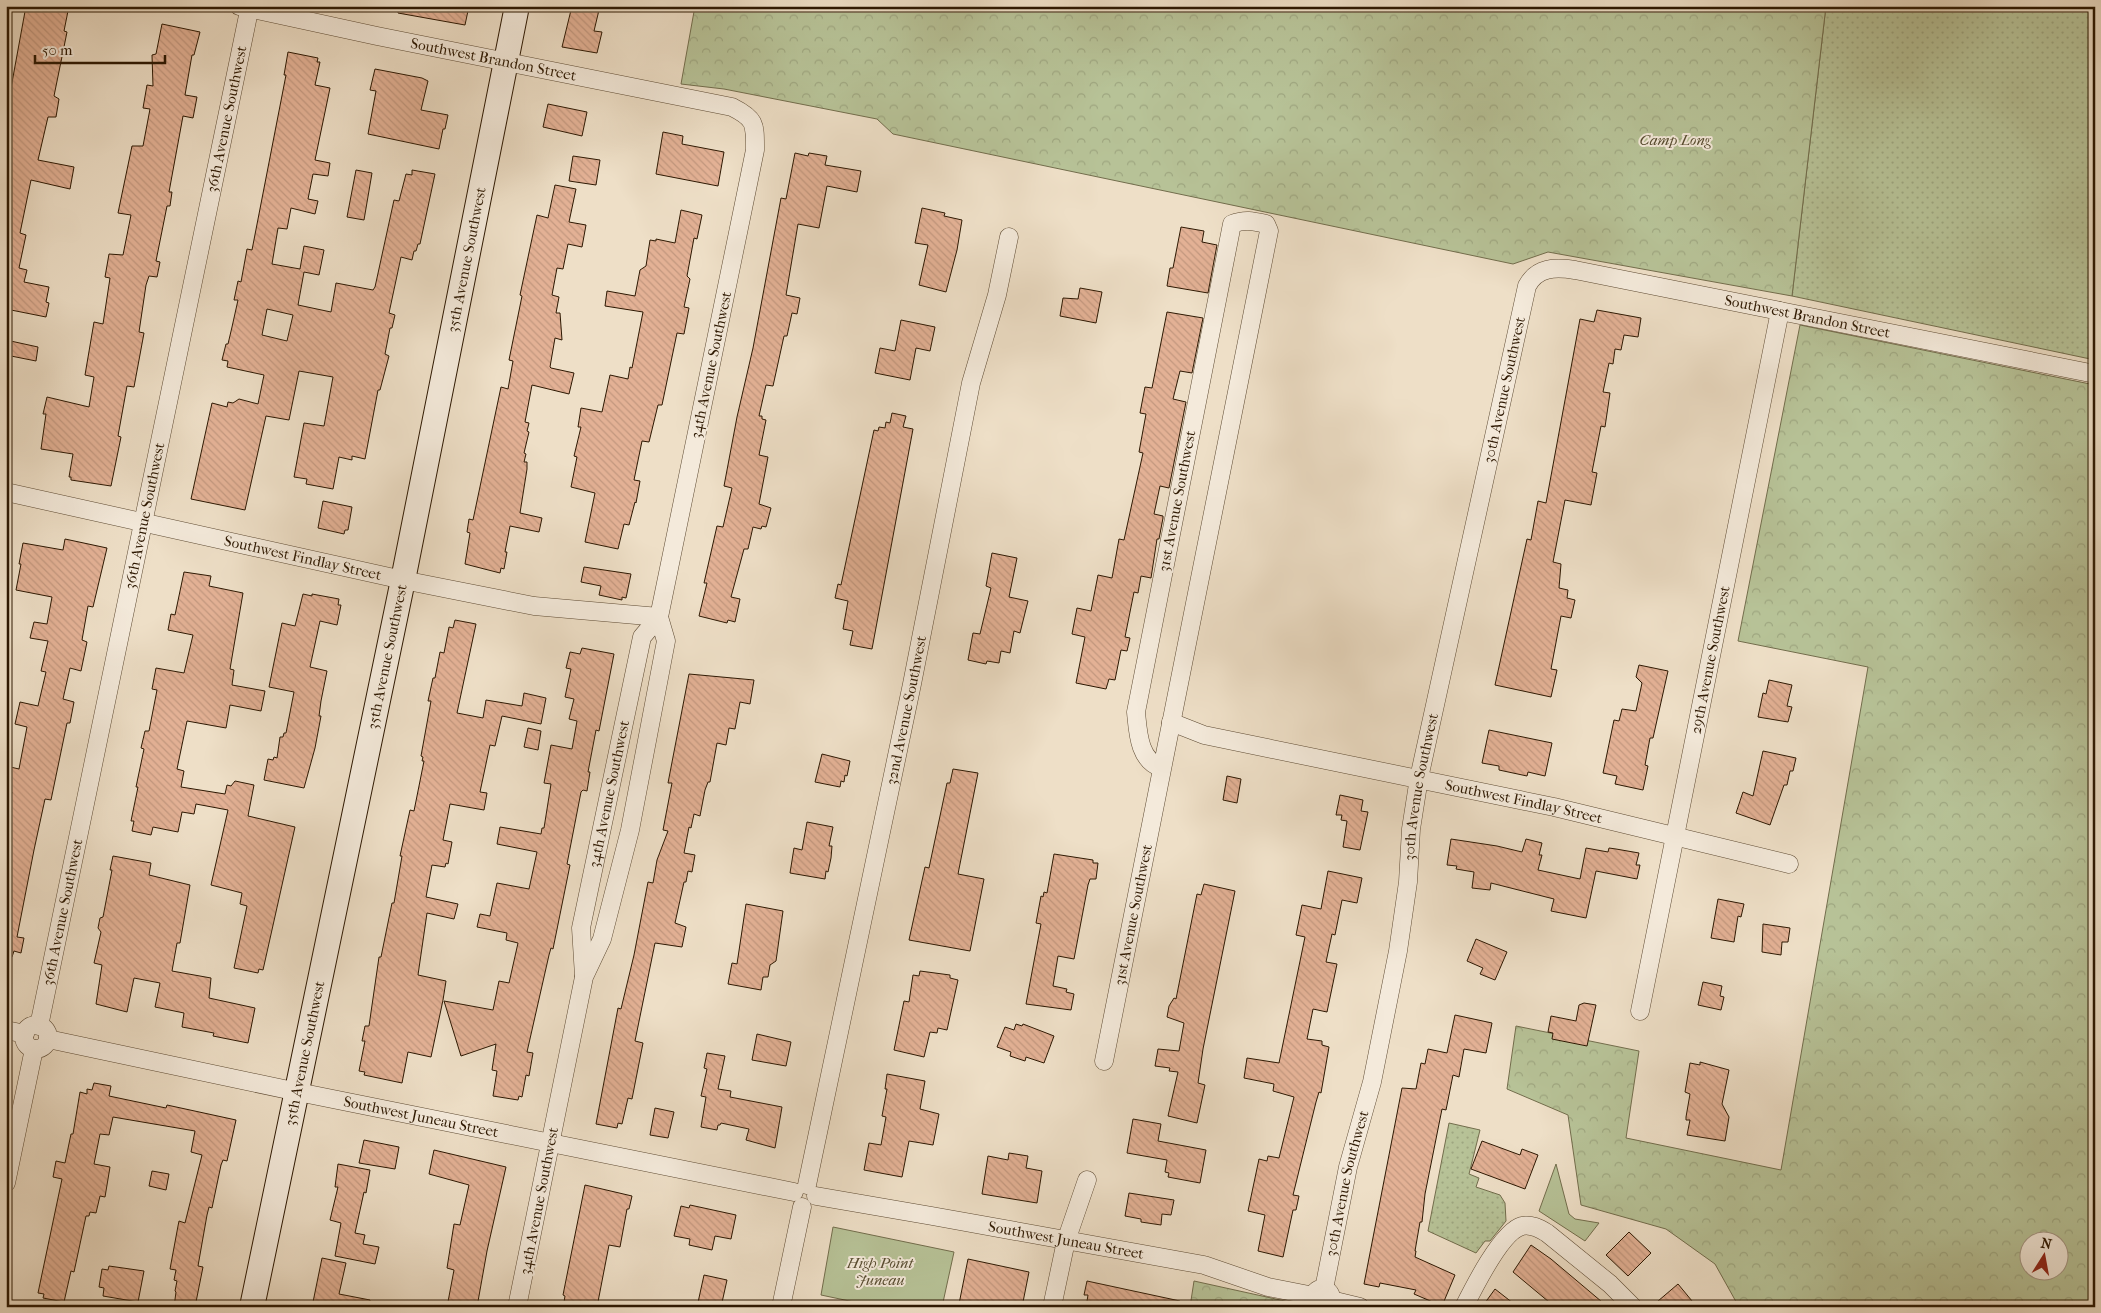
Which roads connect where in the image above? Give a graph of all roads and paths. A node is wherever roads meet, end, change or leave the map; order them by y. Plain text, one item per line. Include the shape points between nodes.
1 (517, 6) edge
2 (246, 7) edge
3 (506, 62) junction
4 (748, 114) joint
5 (1008, 237) dead end
6 (1527, 286) joint
7 (1780, 311) junction
8 (2095, 374) edge
9 (6, 492) edge
10 (143, 522) junction
11 (403, 580) junction
12 (659, 617) junction
13 (1171, 722) junction
14 (1162, 768) junction
15 (1419, 778) junction
16 (1675, 835) junction
17 (1789, 864) dead end
18 (584, 977) junction
19 (1640, 1011) dead end
20 (6, 1030) edge
21 (36, 1037) junction
22 (1104, 1061) dead end
23 (298, 1092) junction
24 (551, 1142) junction
25 (1086, 1180) dead end
26 (6, 1182) edge
27 (805, 1195) junction
28 (1066, 1241) junction
29 (1323, 1295) junction
30 (252, 1307) edge
31 (517, 1307) edge
32 (781, 1307) edge
33 (1052, 1307) edge
34 (1360, 1307) edge
35 (1464, 1307) edge
36 (1633, 1307) edge

1 - 3 main road, 35th Avenue Southwest
2 - 3 street, Southwest Brandon Street
2 - 10 street, 36th Avenue Southwest
3 - 4 street, Southwest Brandon Street via 732,107
3 - 11 main road, 35th Avenue Southwest
4 - 12 street, 34th Avenue Southwest via 755,133 755,150
5 - 27 street, 32nd Avenue Southwest via 997,296 971,383
6 - 7 street, Southwest Brandon Street via 1535,274 1559,268
6 - 15 street, 30th Avenue Southwest
7 - 8 street, Southwest Brandon Street
7 - 16 street, 29th Avenue Southwest
9 - 10 street, Southwest Findlay Street
10 - 11 street, Southwest Findlay Street
10 - 21 street, 36th Avenue Southwest
11 - 12 street, Southwest Findlay Street via 534,606
11 - 23 main road, 35th Avenue Southwest
12 - 18 street, 34th Avenue Southwest via 666,641 630,830 602,939
12 - 18 street, 34th Avenue Southwest via 642,637 581,928
13 - 14 street, 31st Avenue Southwest
13 - 14 street, 31st Avenue Southwest via 1269,231 1266,224 1253,221 1232,224 1136,712 1144,754 1153,765
13 - 15 street, Southwest Findlay Street via 1204,734
14 - 22 street, 31st Avenue Southwest
15 - 16 street, Southwest Findlay Street
15 - 29 street, 30th Avenue Southwest via 1398,951 1372,1082 1348,1167
16 - 17 street, Southwest Findlay Street
16 - 19 street, 29th Avenue Southwest
18 - 24 street, 34th Avenue Southwest
20 - 21 street, Southwest Juneau Street
21 - 23 street, Southwest Juneau Street
21 - 26 street, 36th Avenue Southwest
23 - 24 street, Southwest Juneau Street
23 - 30 main road, 35th Avenue Southwest
24 - 27 street, Southwest Juneau Street
24 - 31 street, 34th Avenue Southwest
25 - 28 street
27 - 28 street, Southwest Juneau Street
27 - 32 street, 32nd Avenue Southwest
28 - 29 street, Southwest Juneau Street via 1204,1265 1268,1287
28 - 33 street
29 - 34 street, Southwest Juneau Street
35 - 36 street via 1487,1264 1509,1235 1520,1226 1528,1225 1547,1234 1610,1284

